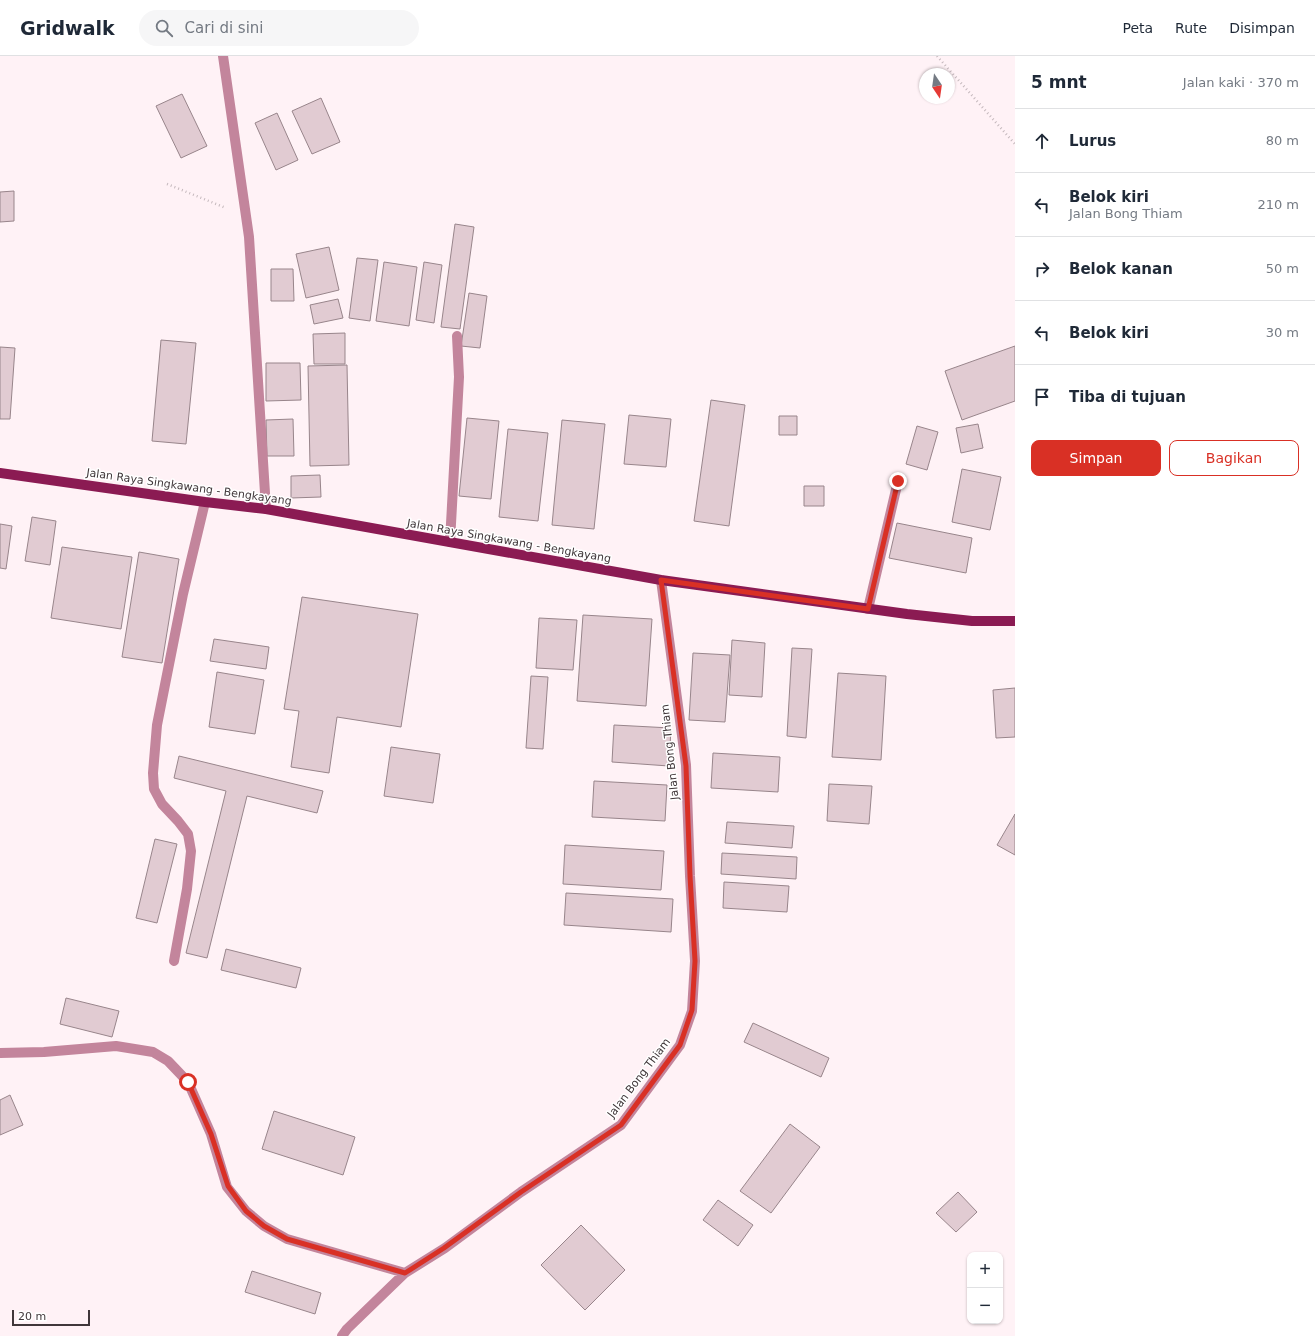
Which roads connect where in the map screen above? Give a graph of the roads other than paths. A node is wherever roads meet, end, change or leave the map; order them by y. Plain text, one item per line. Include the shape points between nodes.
1 (224, 56) edge
2 (457, 336) dead end
3 (0, 473) edge
4 (898, 481) dead end
5 (205, 502) junction
6 (266, 509) junction
7 (450, 542) junction
8 (661, 580) junction
9 (868, 609) junction
10 (1015, 621) edge
11 (174, 961) dead end
12 (0, 1053) edge
13 (405, 1273) junction
14 (342, 1336) edge

1 - 6 street via 249,237
2 - 7 street via 459,377
3 - 5 main road, Jalan Raya Singkawang - Bengkayang
4 - 9 street
5 - 6 main road, Jalan Raya Singkawang - Bengkayang
5 - 11 street via 163,694 152,773 154,789 162,804 188,834 191,851
6 - 7 main road, Jalan Raya Singkawang - Bengkayang
7 - 8 main road, Jalan Raya Singkawang - Bengkayang
8 - 9 main road, Jalan Raya Singkawang - Bengkayang
8 - 13 street, Jalan Bong Thiam via 686,766 695,961 692,1010 680,1045 621,1125
9 - 10 main road, Jalan Raya Singkawang - Bengkayang via 972,621
12 - 13 street via 116,1046 153,1052 168,1061 188,1082 211,1134 228,1186 246,1211 264,1226 287,1239
13 - 14 street, Jalan Bong Thiam

